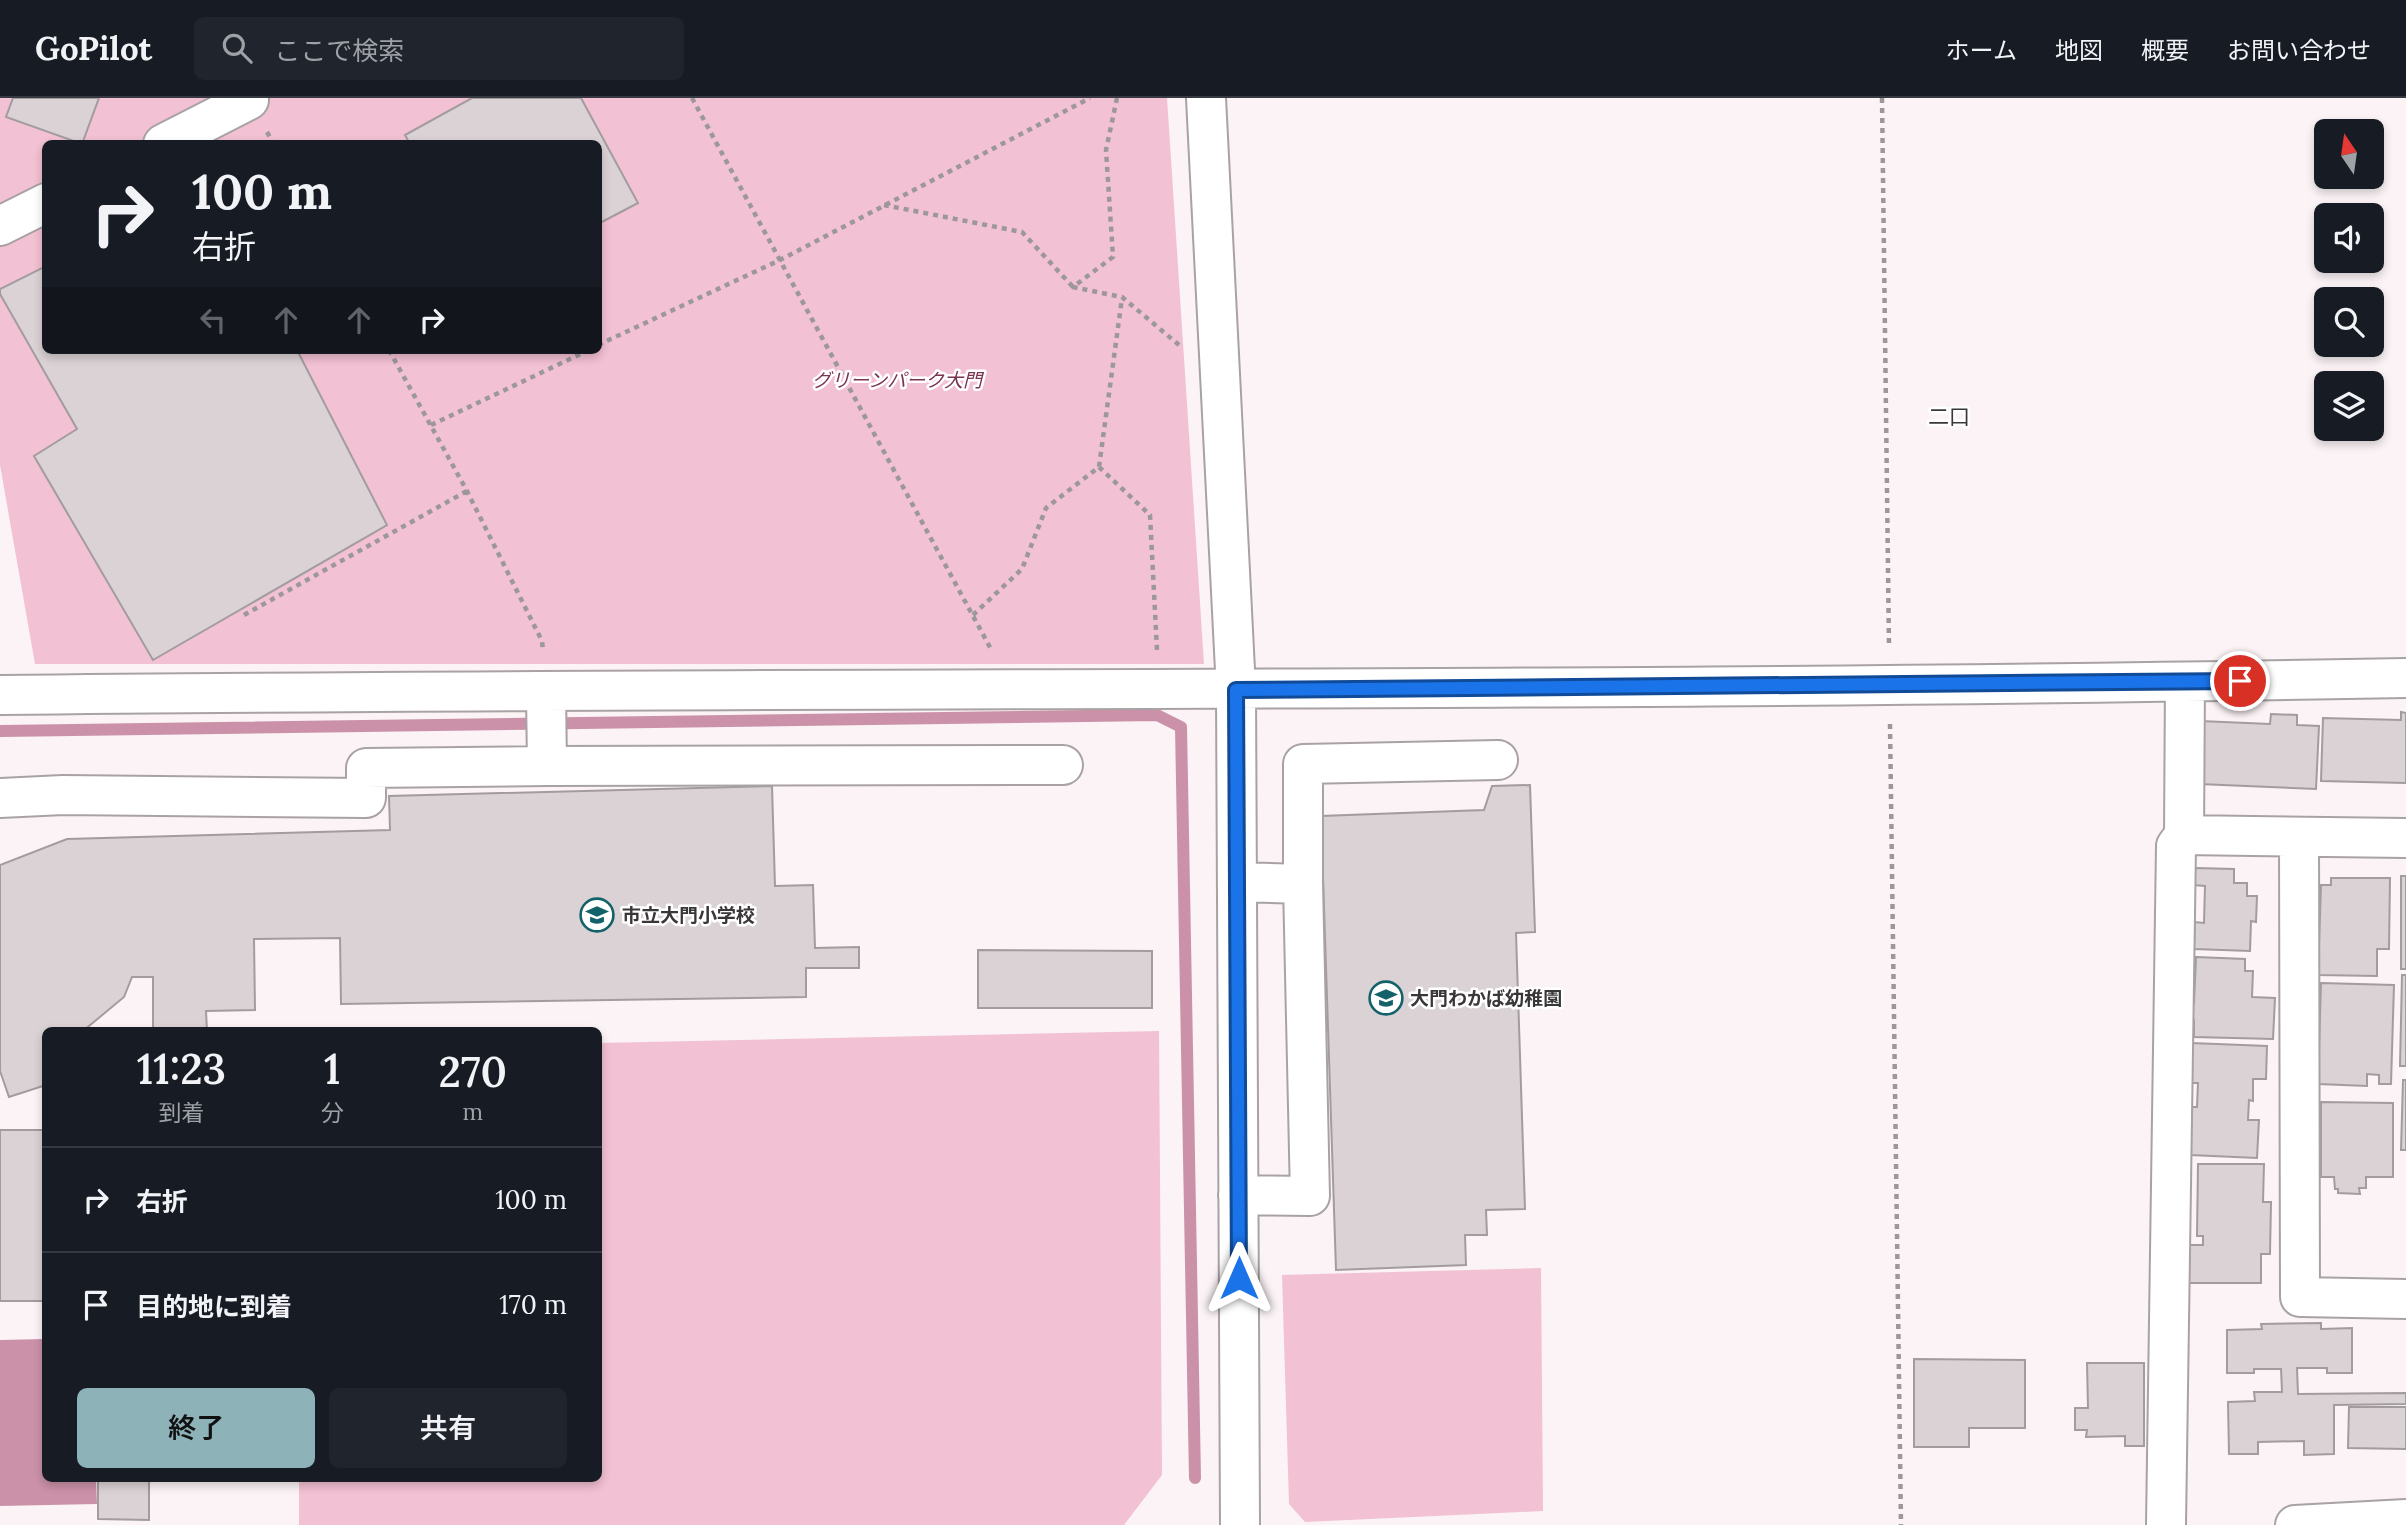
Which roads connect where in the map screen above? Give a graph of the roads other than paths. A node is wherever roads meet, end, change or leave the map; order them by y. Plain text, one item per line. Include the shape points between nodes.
1 (1206, 98) edge
2 (249, 100) edge
3 (171, 140) edge
4 (42, 205) edge
5 (0, 226) edge
6 (2406, 678) edge
7 (2185, 682) junction
8 (1, 689) edge
9 (1236, 690) junction
10 (546, 692) junction
11 (1498, 760) dead end
12 (1063, 765) dead end
13 (547, 766) junction
14 (0, 798) edge
15 (2184, 835) junction
16 (2299, 837) junction
17 (2406, 838) edge
18 (1237, 882) junction
19 (1303, 884) junction
20 (1238, 1195) junction
21 (2406, 1299) edge
22 (2406, 1519) edge
23 (1240, 1525) edge
24 (2166, 1525) edge
25 (2295, 1525) edge

1 - 9 street
2 - 3 street
4 - 5 street
6 - 7 street
7 - 9 street
7 - 15 street
8 - 10 street
9 - 10 street
9 - 18 street
10 - 13 street
11 - 19 street via 1303,764
12 - 13 street
13 - 14 street via 366,768 366,798
15 - 16 street
15 - 24 street via 2176,846
16 - 17 street
16 - 21 street via 2300,1297
18 - 19 street
18 - 20 street
19 - 20 street via 1310,1196
20 - 23 street
22 - 25 street

